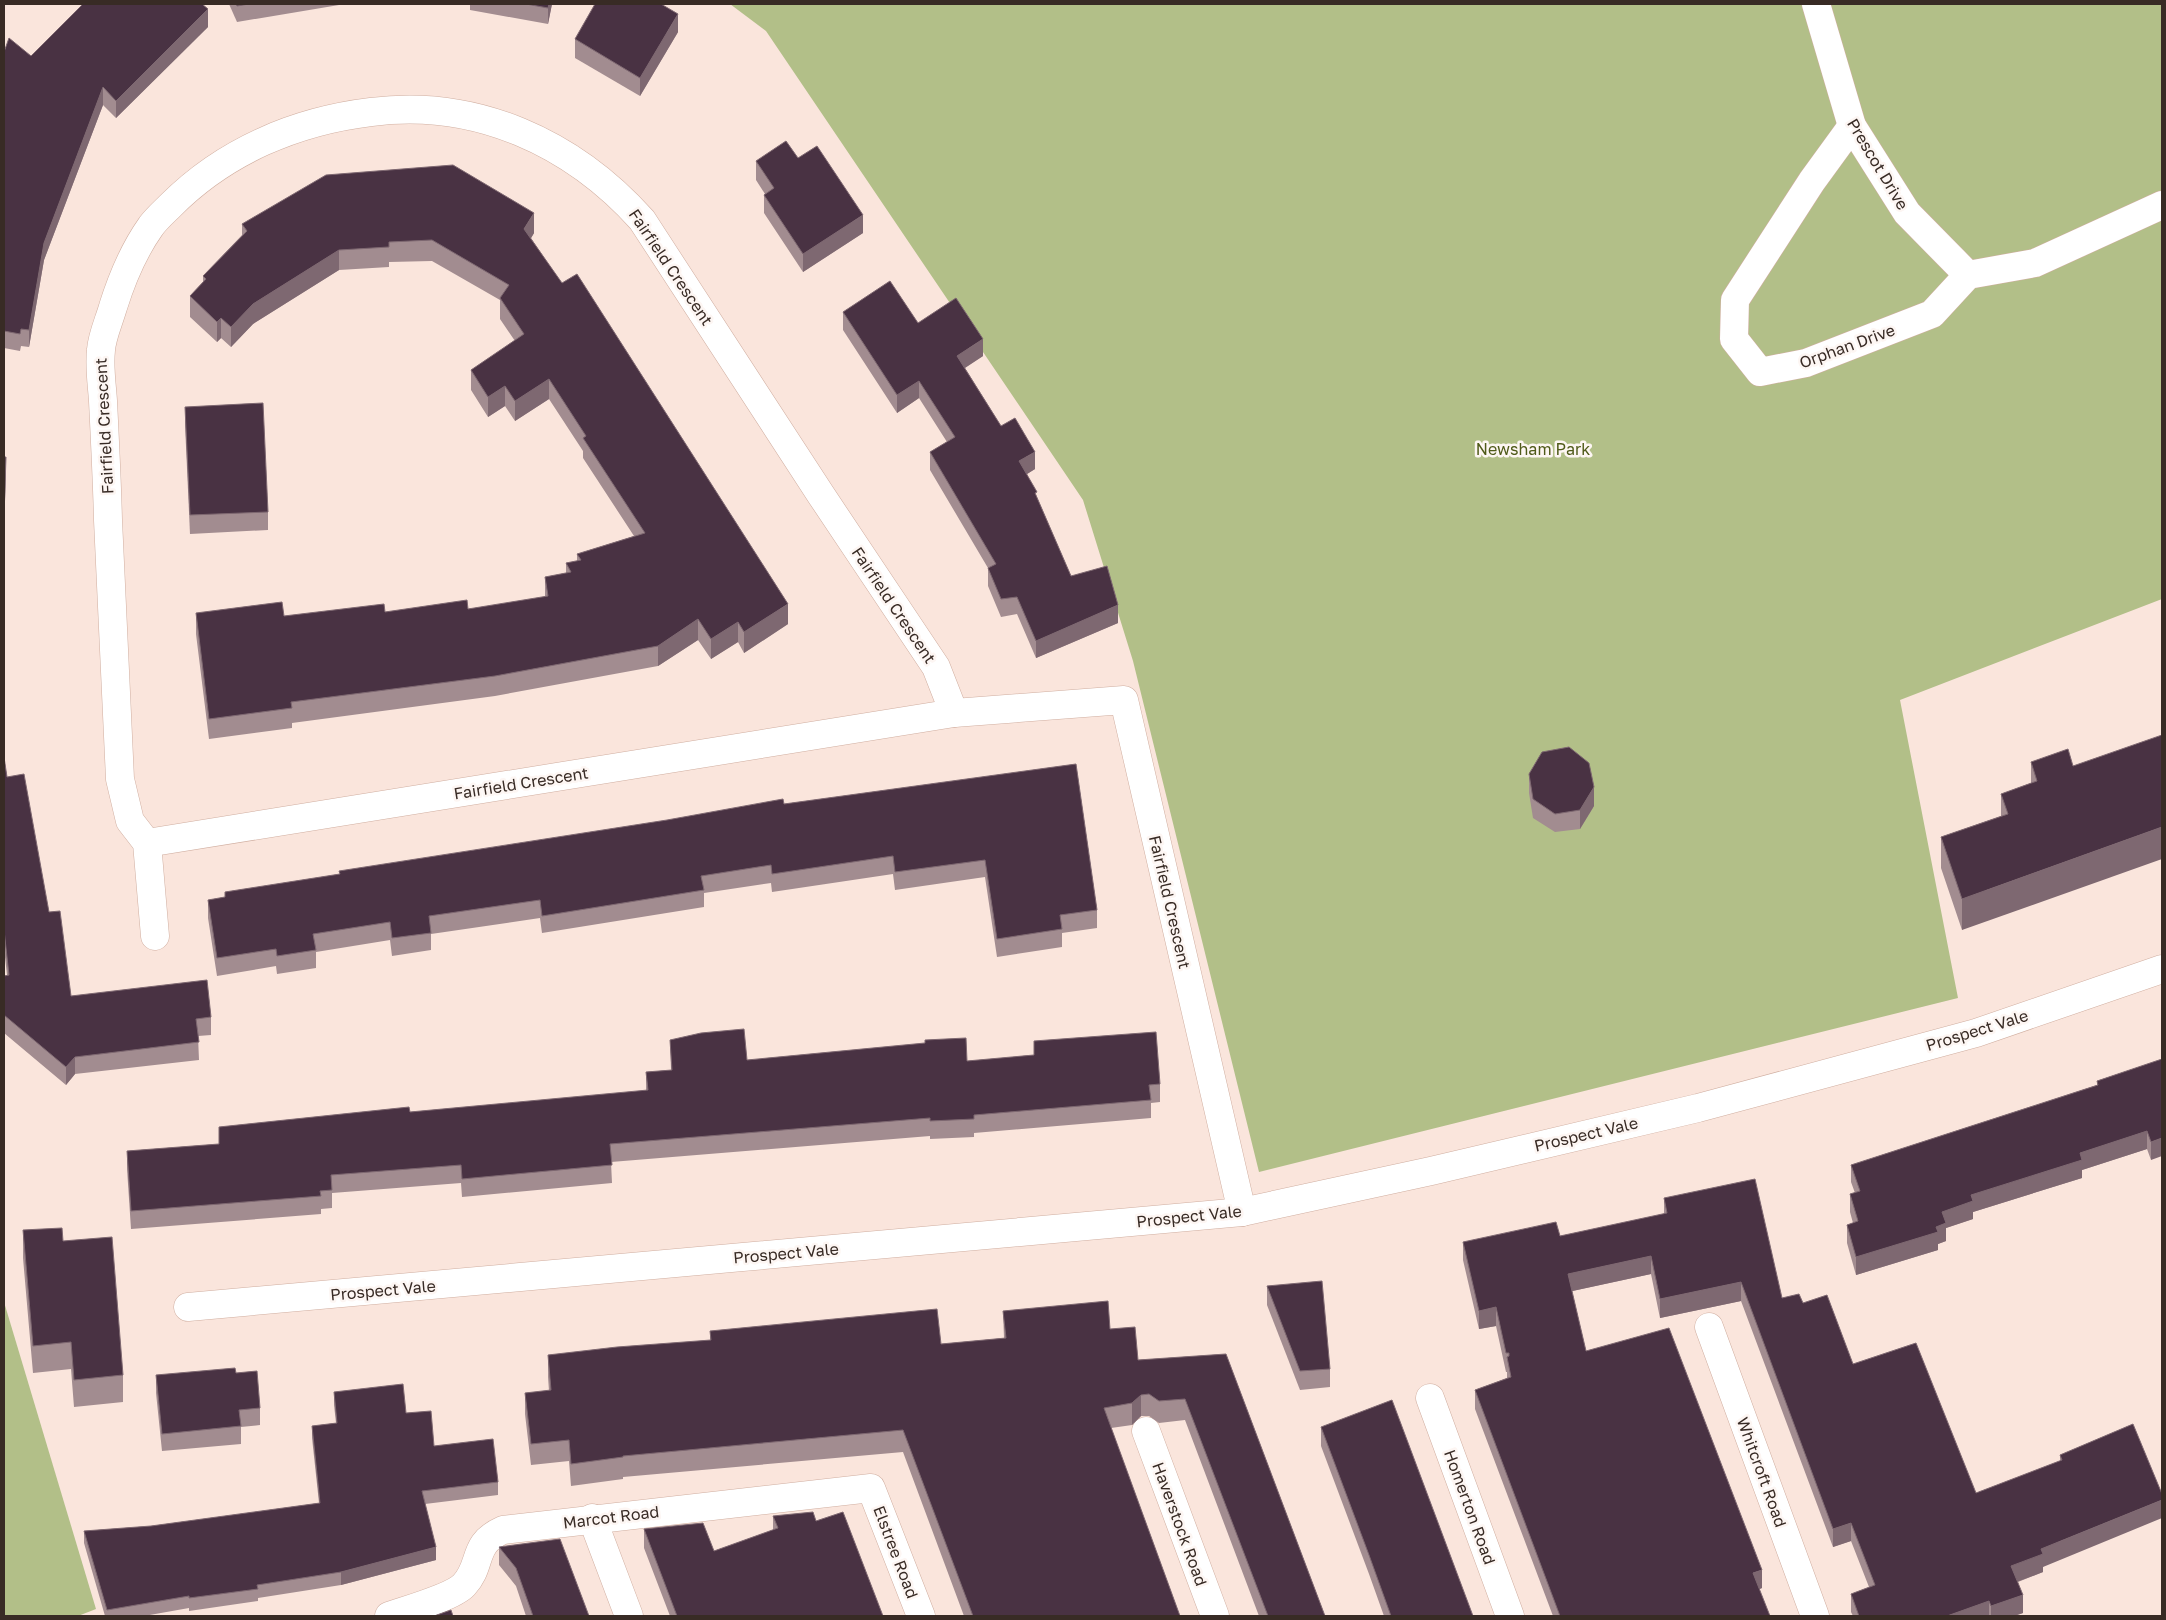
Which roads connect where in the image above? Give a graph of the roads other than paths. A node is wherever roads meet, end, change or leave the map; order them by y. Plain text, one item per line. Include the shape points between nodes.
1 (1816, 4) edge
2 (1852, 126) junction
3 (2162, 206) edge
4 (1968, 274) junction
5 (954, 713) junction
6 (147, 843) junction
7 (155, 936) dead end
8 (2162, 969) edge
9 (1242, 1212) junction
10 (188, 1308) dead end
11 (1709, 1327) dead end
12 (1430, 1398) dead end
13 (1146, 1431) dead end
14 (871, 1488) joint
15 (592, 1518) junction
16 (389, 1616) edge
17 (629, 1616) edge
18 (921, 1616) edge
19 (1215, 1616) edge
20 (1510, 1616) edge
21 (1815, 1616) edge

1 - 2 street, Prescot Drive
2 - 4 street, Prescot Drive via 1907,213
2 - 4 street, Orphan Drive via 1812,181 1735,300 1734,339 1760,372 1806,363 1932,314
3 - 4 street via 2035,263
5 - 6 street, Fairfield Crescent
5 - 6 street, Fairfield Crescent via 936,667 642,220 620,195 567,154 503,125 463,115 421,110 338,116 296,127 256,144 218,166 183,193 152,224 122,278 101,350 120,779 130,821
5 - 9 street, Fairfield Crescent via 1124,700
6 - 7 street
8 - 9 street, Prospect Vale via 1976,1033 1698,1108
9 - 10 street, Prospect Vale
11 - 21 street, Whitcroft Road
12 - 20 street, Homerton Road
13 - 19 street, Haverstock Road
14 - 15 street, Marcot Road
14 - 18 street, Elstree Road
15 - 16 street, Marcot Road via 503,1530 490,1535 463,1586 450,1594
15 - 17 street

